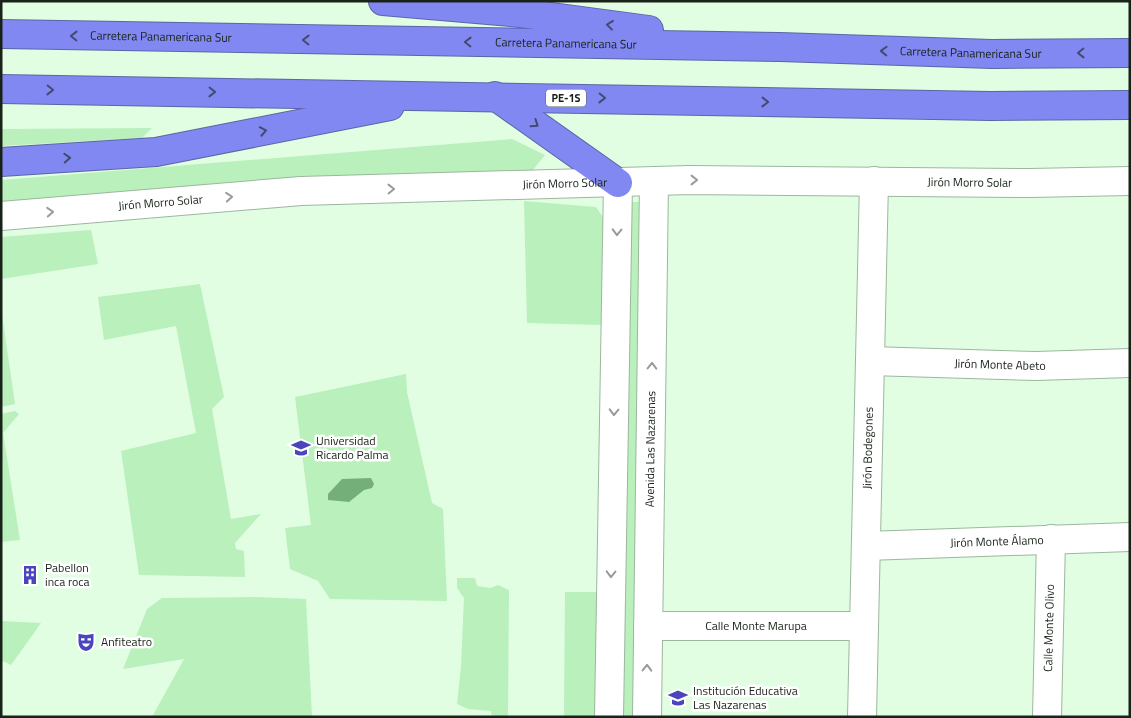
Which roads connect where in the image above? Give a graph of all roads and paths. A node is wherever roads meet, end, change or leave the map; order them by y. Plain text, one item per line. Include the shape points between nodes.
1 (383, 1) edge
2 (1, 34) edge
3 (780, 47) junction
4 (1130, 53) edge
5 (1, 89) edge
6 (446, 96) junction
7 (495, 96) junction
8 (1130, 105) edge
9 (1, 162) edge
10 (874, 181) junction
11 (1130, 181) edge
12 (654, 182) junction
13 (618, 183) junction
14 (1, 216) edge
15 (870, 361) junction
16 (1130, 363) edge
17 (1130, 537) edge
18 (1051, 539) junction
19 (866, 546) junction
20 (648, 626) junction
21 (864, 626) junction
22 (609, 717) edge
23 (647, 717) edge
24 (862, 717) edge
25 (1047, 717) edge

3 -> 1 highway via 521,13
3 -> 2 highway, Carretera Panamericana Sur
4 -> 3 highway, Carretera Panamericana Sur via 992,54
5 -> 6 highway, PE-1S
6 - 7 highway, PE-1S
9 -> 6 highway via 156,152
7 -> 8 highway, PE-1S via 990,106
7 -> 13 highway
10 - 11 street, Jirón Morro Solar
12 -> 10 street, Jirón Morro Solar
10 - 15 street, Jirón Bodegones
12 - 13 street, Jirón Morro Solar
20 -> 12 street, Avenida Las Nazarenas
14 -> 13 street, Jirón Morro Solar via 301,191
13 -> 22 street
15 - 16 street, Jirón Monte Abeto via 1036,366
15 - 19 street, Jirón Bodegones
17 - 18 street, Jirón Monte Álamo
18 - 19 street, Jirón Monte Álamo
18 - 25 street, Calle Monte Olivo
19 - 21 street, Jirón Bodegones
20 - 21 street, Calle Monte Marupa
23 -> 20 street, Avenida Las Nazarenas
21 - 24 street, Jirón Bodegones

